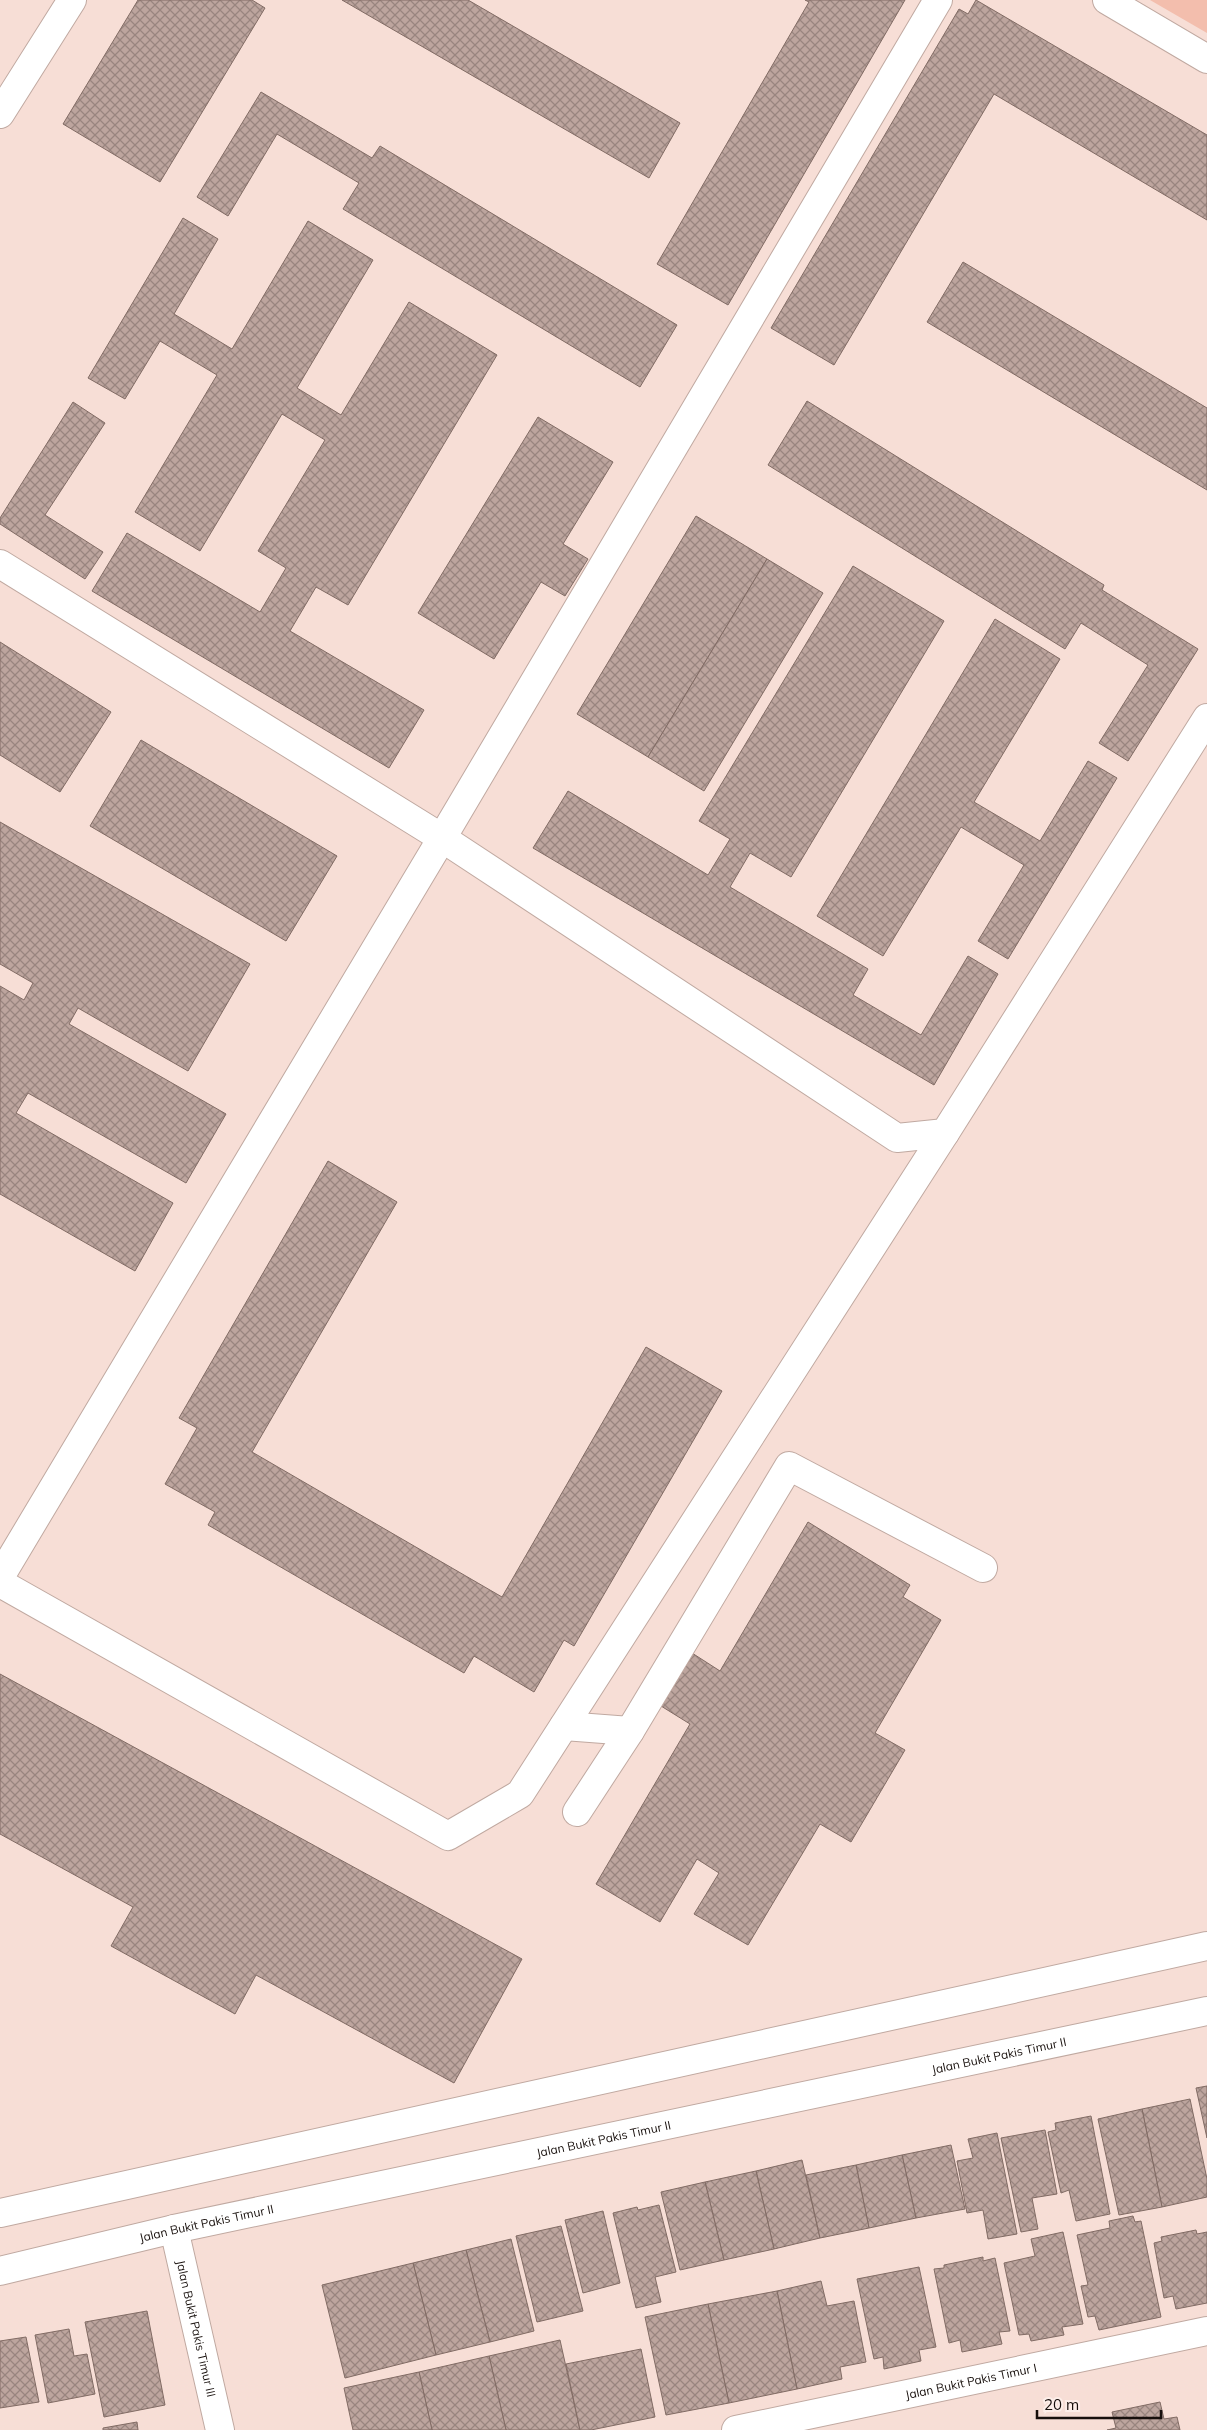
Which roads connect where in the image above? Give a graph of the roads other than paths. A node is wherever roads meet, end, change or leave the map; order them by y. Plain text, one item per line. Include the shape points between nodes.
1 (72, 0) edge
2 (938, 0) edge
3 (1107, 0) edge
4 (1207, 59) edge
5 (0, 114) edge
6 (0, 564) edge
7 (1207, 718) edge
8 (442, 838) junction
9 (944, 1134) junction
10 (983, 1568) dead end
11 (0, 1577) edge
12 (0, 1583) edge
13 (564, 1726) junction
14 (630, 1731) junction
15 (577, 1812) dead end
16 (1207, 1946) edge
17 (1207, 2011) edge
18 (0, 2214) edge
19 (174, 2229) junction
20 (0, 2271) edge
21 (1207, 2331) edge
22 (220, 2430) edge
23 (736, 2430) edge

1 - 5 street
2 - 8 street
3 - 4 street
6 - 8 street
7 - 9 street
8 - 9 street via 897,1138
8 - 11 street
9 - 13 street
10 - 14 street via 789,1466
12 - 13 street via 448,1836 520,1794
13 - 14 street
14 - 15 street
16 - 18 street
17 - 19 street, Jalan Bukit Pakis Timur II
19 - 20 street, Jalan Bukit Pakis Timur II
19 - 22 street, Jalan Bukit Pakis Timur III
21 - 23 street, Jalan Bukit Pakis Timur I

